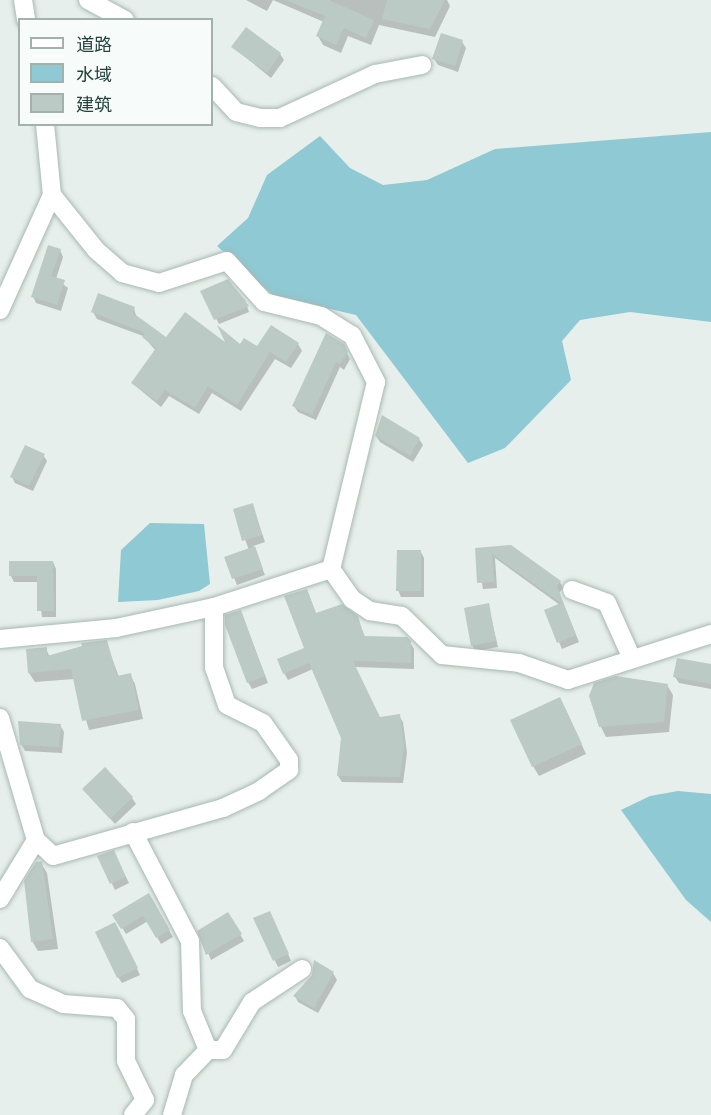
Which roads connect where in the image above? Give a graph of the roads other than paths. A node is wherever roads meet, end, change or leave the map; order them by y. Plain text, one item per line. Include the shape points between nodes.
1 (23, 0) edge
2 (88, 0) edge
3 (26, 18) edge
4 (121, 18) edge
5 (422, 65) dead end
6 (213, 87) edge
7 (45, 126) edge
8 (52, 195) junction
9 (0, 310) edge
10 (332, 569) junction
11 (572, 590) dead end
12 (214, 607) junction
13 (711, 634) edge
14 (0, 639) edge
15 (632, 659) junction
16 (0, 718) edge
17 (133, 832) junction
18 (36, 840) junction
19 (0, 899) edge
20 (0, 948) edge
21 (302, 969) dead end
22 (207, 1050) junction
23 (133, 1115) edge
24 (172, 1115) edge

1 - 3 street
2 - 4 street
5 - 6 street via 375,74 280,118 236,112
7 - 8 street
8 - 9 street
8 - 10 street via 96,250 122,273 159,283 227,261 264,302 321,316 352,335 376,382
10 - 12 street
10 - 15 street via 352,599 370,611 402,616 442,655 519,663 568,680
11 - 15 street via 607,603
12 - 14 street via 116,627
12 - 17 street via 214,668 227,705 263,723 289,760 289,770 259,791 223,808
13 - 15 street
16 - 18 street
17 - 18 street via 53,856
17 - 22 street via 190,941 192,1011
18 - 19 street
20 - 23 street via 30,989 63,1004 117,1008 126,1019 126,1061 145,1100
21 - 22 street via 252,1002 223,1050
22 - 24 street via 184,1075

